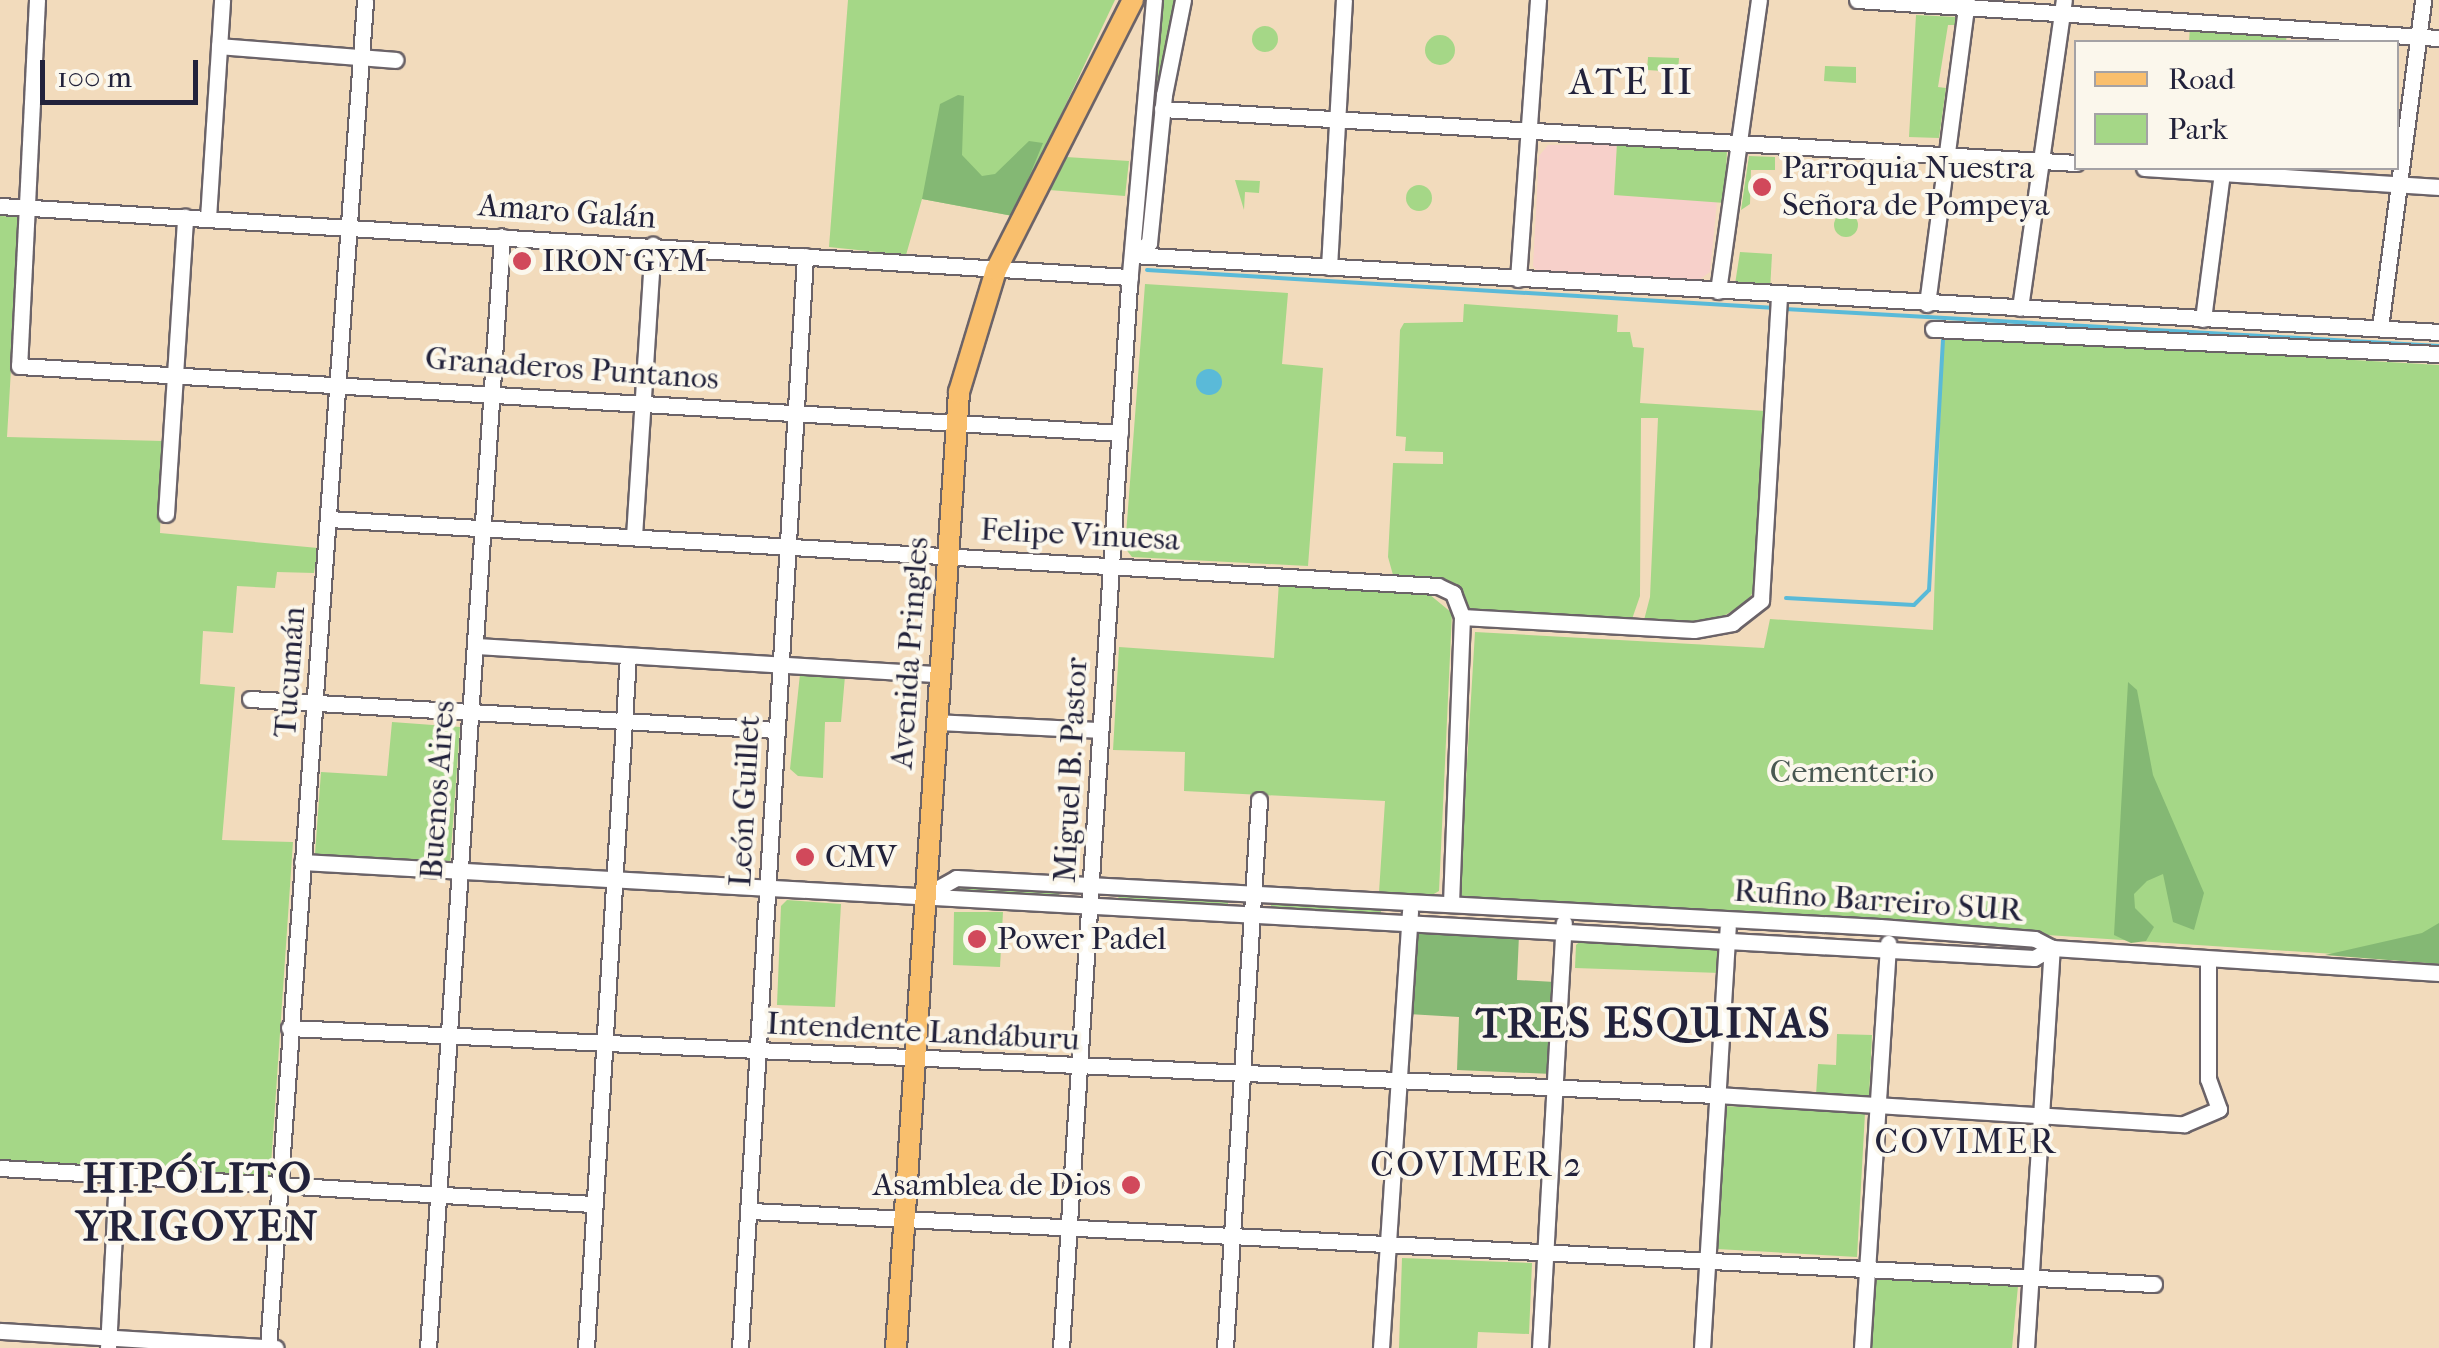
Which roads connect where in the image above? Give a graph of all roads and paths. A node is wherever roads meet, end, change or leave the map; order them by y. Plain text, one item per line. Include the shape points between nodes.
1 (37, 0) edge
2 (222, 0) edge
3 (365, 0) edge
4 (1133, 0) edge
5 (1154, 0) edge
6 (1183, 0) edge
7 (1344, 0) edge
8 (1538, 0) edge
9 (1759, 0) edge
10 (1857, 0) edge
11 (2423, 0) edge
12 (1967, 4) edge
13 (2064, 6) edge
14 (2418, 36) junction
15 (2439, 38) edge
16 (219, 46) junction
17 (360, 58) junction
18 (395, 60) dead end
19 (1162, 109) junction
20 (1338, 121) junction
21 (1527, 130) junction
22 (1740, 142) junction
23 (1946, 154) junction
24 (2041, 160) junction
25 (2074, 163) edge
26 (2175, 170) edge
27 (2222, 173) junction
28 (2399, 184) junction
29 (2439, 187) edge
30 (0, 206) edge
31 (28, 208) junction
32 (186, 217) junction
33 (208, 218) junction
34 (348, 224) junction
35 (502, 236) junction
36 (652, 245) junction
37 (1132, 255) junction
38 (805, 256) junction
39 (1330, 267) junction
40 (996, 270) junction
41 (1130, 277) junction
42 (1518, 279) junction
43 (1718, 291) junction
44 (1779, 296) junction
45 (1927, 304) junction
46 (2020, 308) junction
47 (2203, 319) junction
48 (2380, 328) junction
49 (1933, 329) dead end
50 (2439, 332) edge
51 (2439, 354) edge
52 (174, 377) junction
53 (338, 381) junction
54 (492, 392) junction
55 (642, 402) junction
56 (796, 412) junction
57 (954, 424) junction
58 (1120, 433) junction
59 (166, 514) dead end
60 (328, 520) junction
61 (483, 527) junction
62 (634, 536) junction
63 (788, 544) junction
64 (946, 556) junction
65 (1111, 564) junction
66 (1462, 617) junction
67 (476, 646) junction
68 (628, 656) junction
69 (780, 665) junction
70 (938, 674) junction
71 (250, 699) dead end
72 (315, 703) junction
73 (471, 712) junction
74 (625, 721) junction
75 (936, 722) junction
76 (776, 730) junction
77 (1100, 730) junction
78 (1259, 800) dead end
79 (302, 862) junction
80 (460, 872) junction
81 (614, 882) junction
82 (1090, 886) junction
83 (768, 888) junction
84 (1254, 894) junction
85 (924, 896) junction
86 (1410, 902) junction
87 (1451, 904) junction
88 (1090, 905) junction
89 (1565, 910) junction
90 (1252, 913) junction
91 (1728, 918) junction
92 (1410, 921) junction
93 (1889, 928) junction
94 (1563, 929) junction
95 (1727, 938) junction
96 (1888, 948) junction
97 (2052, 948) junction
98 (2208, 958) junction
99 (2439, 973) edge
100 (289, 1028) junction
101 (447, 1036) junction
102 (603, 1044) junction
103 (760, 1051) junction
104 (914, 1059) junction
105 (1080, 1067) junction
106 (1243, 1075) junction
107 (1399, 1082) junction
108 (1555, 1090) junction
109 (1718, 1095) junction
110 (1878, 1107) junction
111 (2039, 1117) junction
112 (0, 1168) edge
113 (117, 1175) junction
114 (277, 1186) junction
115 (438, 1194) junction
116 (592, 1204) junction
117 (751, 1211) junction
118 (904, 1219) junction
119 (1068, 1226) junction
120 (1233, 1234) junction
121 (1387, 1242) junction
122 (1546, 1250) junction
123 (1708, 1256) junction
124 (1868, 1265) junction
125 (2030, 1276) junction
126 (2154, 1284) dead end
127 (0, 1331) edge
128 (108, 1343) edge
129 (270, 1348) edge
130 (428, 1348) edge
131 (586, 1348) edge
132 (740, 1348) edge
133 (896, 1348) edge
134 (1062, 1348) edge
135 (1224, 1348) edge
136 (1381, 1348) edge
137 (1540, 1348) edge
138 (1702, 1348) edge
139 (1862, 1348) edge
140 (2026, 1348) edge

1 - 31 street
2 - 16 street
3 - 17 street, Tucumán
4 - 40 main road, Avenida Pringles
5 - 37 street, Miguel B. Pastor
6 - 19 street, Miguel B. Pastor
7 - 20 street
8 - 21 street
9 - 22 street
10 - 12 street
11 - 14 street
12 - 13 street
12 - 23 street
13 - 14 street
13 - 24 street
14 - 15 street
14 - 28 street
16 - 17 street
16 - 33 street
17 - 18 street
17 - 34 street, Tucumán
19 - 20 street
19 - 37 street, Miguel B. Pastor via 1149,243
20 - 21 street
20 - 39 street
21 - 22 street
21 - 42 street
22 - 23 street
22 - 43 street
23 - 24 street
23 - 45 street
24 - 25 street
24 - 46 street
26 - 27 street
27 - 28 street
27 - 47 street
28 - 29 street
28 - 48 street
30 - 31 street, Amaro Galán
31 - 32 street, Amaro Galán
31 - 52 street, Granaderos Puntanos via 19,366
32 - 33 street, Amaro Galán
32 - 52 street
33 - 34 street, Amaro Galán
34 - 35 street, Amaro Galán
34 - 53 street, Tucumán
35 - 36 street, Amaro Galán
35 - 54 street, Buenos Aires
36 - 38 street, Amaro Galán
36 - 55 street
37 - 39 street
37 - 41 street, Miguel B. Pastor
38 - 40 street, Amaro Galán
38 - 56 street, León Guillet
39 - 42 street
40 - 41 street, Amaro Galán
40 - 57 main road, Avenida Pringles via 972,332
41 - 58 street, Miguel B. Pastor
42 - 43 street
43 - 44 street
44 - 45 street
44 - 66 street via 1761,600 1732,623 1630,628
45 - 46 street
46 - 47 street
47 - 48 street
48 - 50 street
49 - 51 street
52 - 53 street, Granaderos Puntanos
52 - 59 street
53 - 54 street, Granaderos Puntanos
53 - 60 street, Tucumán
54 - 55 street, Granaderos Puntanos
54 - 61 street, Buenos Aires
55 - 56 street, Granaderos Puntanos
55 - 62 street
56 - 57 street, Granaderos Puntanos
56 - 63 street, León Guillet
57 - 58 street, Granaderos Puntanos
57 - 64 main road, Avenida Pringles
58 - 65 street, Miguel B. Pastor
60 - 61 street, Felipe Vinuesa
60 - 72 street, Tucumán
61 - 62 street, Felipe Vinuesa
61 - 67 street, Buenos Aires
62 - 63 street, Felipe Vinuesa
63 - 64 street, Felipe Vinuesa
63 - 69 street, León Guillet
64 - 65 street, Felipe Vinuesa
64 - 70 main road, Avenida Pringles
65 - 66 street, Felipe Vinuesa via 1438,586 1453,593
65 - 77 street, Miguel B. Pastor
66 - 87 street
67 - 68 street
67 - 73 street, Buenos Aires
68 - 69 street
68 - 74 street
69 - 70 street
69 - 76 street, León Guillet
70 - 75 main road, Avenida Pringles
71 - 72 street
72 - 73 street
72 - 79 street, Tucumán
73 - 74 street
73 - 80 street, Buenos Aires
74 - 76 street
74 - 81 street
75 - 77 street
75 - 85 main road, Avenida Pringles
76 - 83 street, León Guillet
77 - 82 street, Miguel B. Pastor
78 - 84 street
79 - 80 street, Rufino Barreiro SUR
79 - 100 street, Tucumán
80 - 81 street, Rufino Barreiro SUR
80 - 101 street, Buenos Aires
81 - 83 street, Rufino Barreiro SUR
81 - 102 street
82 - 84 street, Rufino Barreiro SUR
82 - 85 street, Rufino Barreiro SUR via 956,878
82 - 88 street, Miguel B. Pastor
83 - 85 street, Rufino Barreiro SUR
83 - 103 street, León Guillet
84 - 86 street, Rufino Barreiro SUR
84 - 90 street
85 - 88 street, Rufino Barreiro SUR
85 - 104 main road, Avenida Pringles
86 - 87 street, Rufino Barreiro SUR
86 - 92 street
87 - 89 street, Rufino Barreiro SUR
88 - 90 street, Rufino Barreiro SUR
88 - 105 street, Miguel B. Pastor
89 - 91 street, Rufino Barreiro SUR
89 - 94 street
90 - 92 street, Rufino Barreiro SUR
90 - 106 street
91 - 93 street, Rufino Barreiro SUR
91 - 95 street
92 - 94 street, Rufino Barreiro SUR
92 - 107 street
93 - 96 street
93 - 97 street, Rufino Barreiro SUR via 2035,938
94 - 95 street, Rufino Barreiro SUR
94 - 108 street
95 - 96 street, Rufino Barreiro SUR
95 - 109 street
96 - 97 street, Rufino Barreiro SUR via 2034,958
96 - 110 street
97 - 98 street
97 - 111 street
98 - 99 street
98 - 111 street, Intendente Landáburu via 2208,1079 2219,1109 2184,1124
100 - 101 street, Intendente Landáburu
100 - 114 street, Tucumán
101 - 102 street, Intendente Landáburu
101 - 115 street, Buenos Aires
102 - 103 street, Intendente Landáburu
102 - 116 street
103 - 104 street, Intendente Landáburu
103 - 117 street, León Guillet
104 - 105 street, Intendente Landáburu
104 - 118 main road, Avenida Pringles
105 - 106 street, Intendente Landáburu
105 - 119 street, Miguel B. Pastor
106 - 107 street, Intendente Landáburu
106 - 120 street
107 - 108 street, Intendente Landáburu
107 - 121 street
108 - 109 street, Intendente Landáburu
108 - 122 street
109 - 110 street, Intendente Landáburu
109 - 123 street
110 - 111 street, Intendente Landáburu
110 - 124 street
111 - 125 street
112 - 113 street
113 - 114 street
113 - 128 street
114 - 115 street
114 - 129 street, Tucumán
115 - 116 street
115 - 130 street, Buenos Aires
116 - 131 street
117 - 118 street
117 - 132 street, León Guillet
118 - 119 street
118 - 133 main road, Avenida Pringles
119 - 120 street
119 - 134 street, Miguel B. Pastor
120 - 121 street
120 - 135 street
121 - 122 street
121 - 136 street
122 - 123 street
122 - 137 street
123 - 124 street
123 - 138 street
124 - 125 street
124 - 139 street
125 - 126 street
125 - 140 street
127 - 128 street
128 - 129 street

